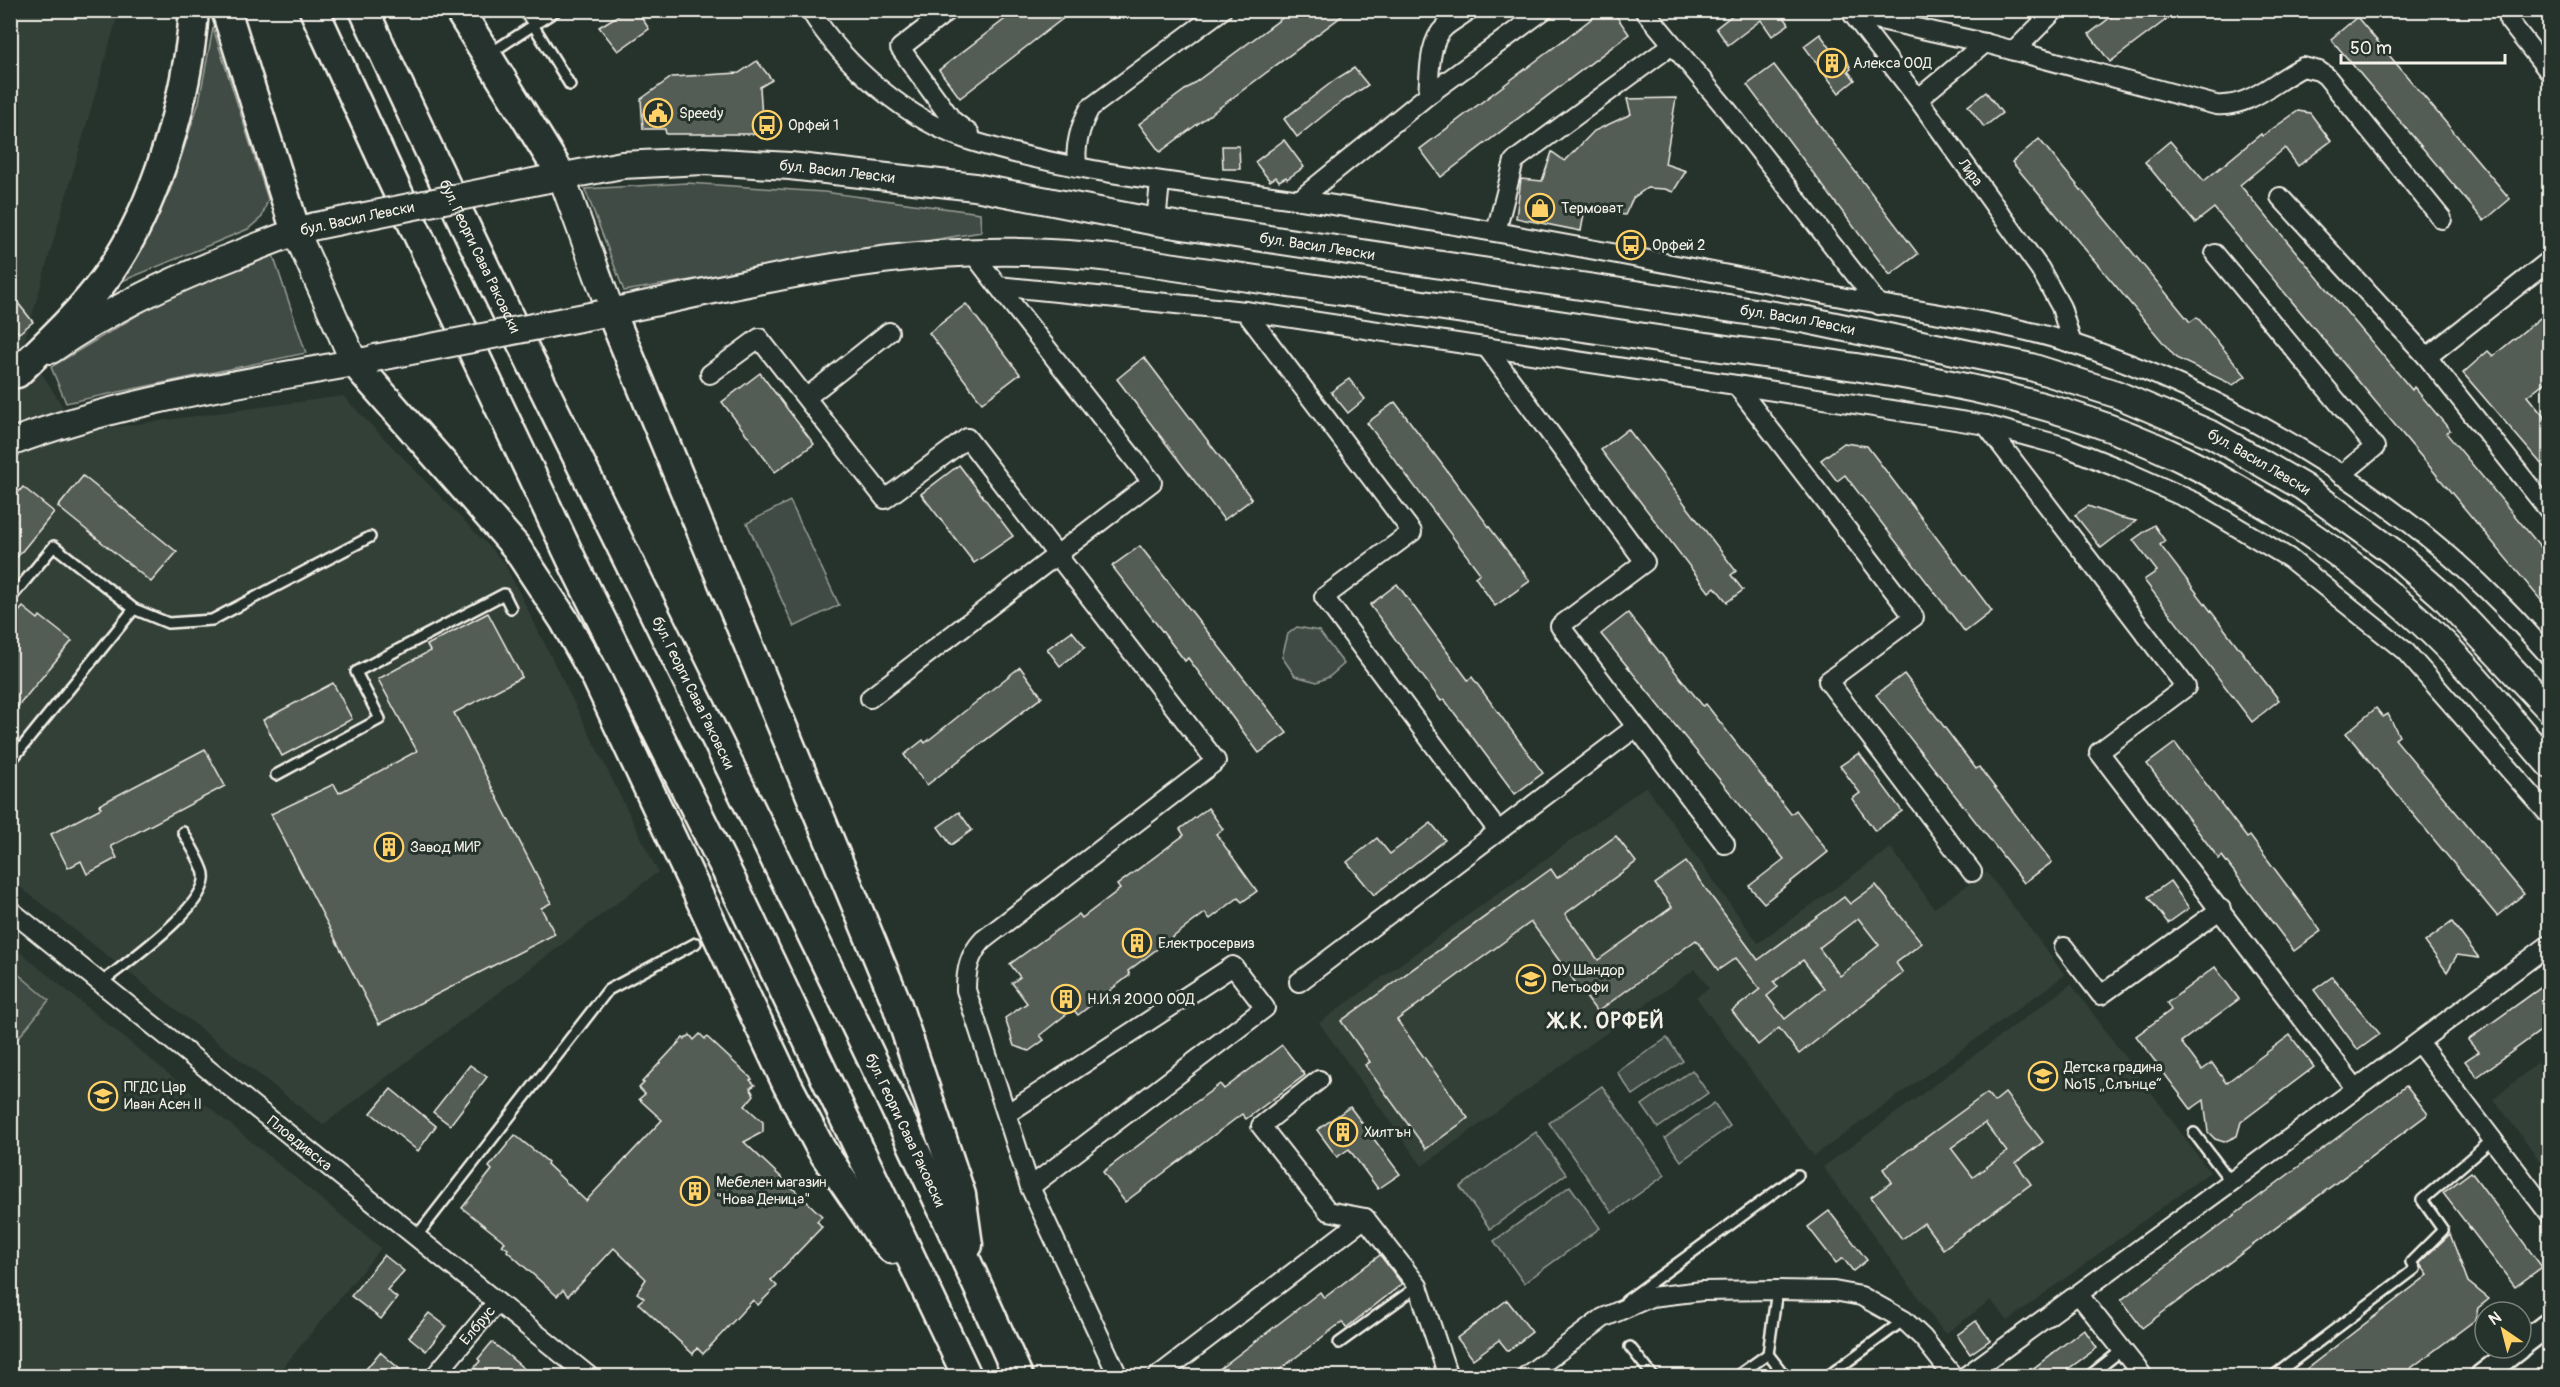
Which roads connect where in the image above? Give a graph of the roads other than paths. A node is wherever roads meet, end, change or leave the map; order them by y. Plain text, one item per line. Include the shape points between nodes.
1 (194, 10) edge
2 (226, 10) edge
3 (314, 10) edge
4 (364, 10) edge
5 (459, 10) edge
6 (524, 10) edge
7 (557, 10) edge
8 (810, 10) edge
9 (949, 10) edge
10 (1222, 10) edge
11 (1469, 10) edge
12 (1544, 10) edge
13 (1644, 10) edge
14 (2055, 10) edge
15 (2509, 10) edge
16 (1851, 12) edge
17 (533, 25) junction
18 (1985, 43) junction
19 (1672, 45) junction
20 (2014, 51) junction
21 (486, 55) junction
22 (2550, 73) edge
23 (570, 85) dead end
24 (1428, 95) junction
25 (1918, 99) junction
26 (981, 143) junction
27 (1078, 167) junction
28 (552, 177) junction
29 (1160, 182) junction
30 (2280, 197) dead end
31 (1299, 200) junction
32 (2442, 219) dead end
33 (1156, 222) junction
34 (306, 229) junction
35 (1496, 232) junction
36 (972, 252) junction
37 (2215, 254) dead end
38 (2550, 260) edge
39 (998, 286) junction
40 (1879, 305) junction
41 (1245, 311) junction
42 (606, 313) junction
43 (889, 332) dead end
44 (2072, 344) junction
45 (1487, 348) junction
46 (2427, 357) junction
47 (365, 361) junction
48 (710, 374) dead end
49 (14, 376) edge
50 (1736, 385) junction
51 (807, 397) junction
52 (1986, 425) junction
53 (10, 443) edge
54 (2341, 475) junction
55 (2550, 512) edge
56 (370, 537) dead end
57 (1058, 554) junction
58 (10, 599) edge
59 (511, 608) dead end
60 (134, 609) junction
61 (2550, 657) edge
62 (870, 698) dead end
63 (2550, 710) edge
64 (1636, 727) junction
65 (10, 762) edge
66 (2550, 765) edge
67 (276, 775) dead end
68 (2550, 816) edge
69 (1498, 831) junction
70 (183, 832) dead end
71 (1725, 844) dead end
72 (1972, 872) dead end
73 (2221, 909) junction
74 (10, 910) edge
75 (696, 943) dead end
76 (2550, 944) edge
77 (2064, 947) dead end
78 (1299, 982) dead end
79 (101, 983) junction
80 (2419, 1043) junction
81 (1319, 1080) dead end
82 (2356, 1089) junction
83 (1008, 1113) junction
84 (2194, 1133) dead end
85 (2492, 1140) junction
86 (1798, 1175) dead end
87 (2231, 1182) junction
88 (1030, 1187) junction
89 (2550, 1215) edge
90 (1365, 1218) junction
91 (416, 1237) junction
92 (971, 1271) junction
93 (920, 1280) junction
94 (1418, 1286) junction
95 (1778, 1290) junction
96 (2079, 1294) junction
97 (497, 1302) junction
98 (1603, 1318) junction
99 (1904, 1320) junction
100 (2550, 1323) edge
101 (2533, 1336) edge
102 (1339, 1343) dead end
103 (1630, 1347) dead end
104 (2122, 1350) junction
105 (1768, 1354) junction
106 (2502, 1360) edge
107 (435, 1377) edge
108 (589, 1377) edge
109 (967, 1377) edge
110 (1018, 1377) edge
111 (1118, 1377) edge
112 (1158, 1377) edge
113 (1448, 1377) edge
114 (1526, 1377) edge
115 (1653, 1377) edge
116 (1737, 1377) edge
117 (1785, 1377) edge
118 (1828, 1377) edge
119 (1953, 1377) edge
120 (1966, 1377) edge
121 (2089, 1377) edge
122 (2143, 1377) edge
123 (2278, 1377) edge
124 (2481, 1377) edge

1 - 49 main road via 183,89 168,143 130,239 105,279 75,315
2 - 34 main road
3 - 93 main road via 577,571 741,900
4 - 92 main road, бул. Георги Сава Раковски via 434,165
5 - 21 main road
6 - 17 lane
7 - 17 lane
8 - 26 street via 822,31 853,65 919,118
9 - 26 street via 900,48 952,120
10 - 27 street via 1090,108 1079,139
11 - 24 street via 1437,37
12 - 24 street
13 - 19 street
14 - 20 street
15 - 22 street via 2509,21
16 - 18 street
16 - 25 street, Лира
17 - 21 lane
17 - 23 lane
18 - 20 street
18 - 25 street
19 - 35 street via 1514,161
19 - 40 street
20 - 32 street via 2226,106 2252,98 2303,68 2319,71
21 - 28 main road
24 - 31 street
25 - 44 street, Лира via 2040,269 2061,307
26 - 27 street
27 - 29 street
28 - 33 main road, бул. Васил Левски via 661,162 790,166 975,187
28 - 34 main road, бул. Васил Левски, bridge
28 - 42 main road
29 - 31 street
29 - 33 street
30 - 46 street
31 - 35 street
33 - 63 main road, бул. Васил Левски via 1807,320 2020,365 2116,394 2213,435 2281,473 2349,519 2444,597
34 - 47 main road
34 - 49 main road, бул. Васил Левски via 142,294
35 - 40 street
36 - 39 street
36 - 42 main road via 883,260 774,278
36 - 66 main road via 1092,255 1731,350 1960,386 2082,419 2161,449 2211,474 2350,564 2395,598 2447,647
37 - 54 street via 2375,447
38 - 46 street
39 - 41 street
39 - 57 street via 1152,482
40 - 44 street via 1984,322
41 - 45 street
41 - 69 street via 1412,532 1324,597
42 - 47 main road, bridge
42 - 92 main road via 895,999 961,1195
43 - 51 street
44 - 54 street via 2223,406
45 - 50 street
45 - 64 street via 1645,562 1560,626
46 - 55 street
47 - 53 main road via 129,406
47 - 93 main road via 521,554 564,620 592,669 821,1149 881,1237
48 - 51 street via 759,338
50 - 52 street
50 - 72 street via 1914,617 1828,681
51 - 57 street via 885,499 967,438
52 - 68 street via 2063,446 2116,466 2194,502 2289,558 2405,651
52 - 73 street via 2187,687 2099,752
54 - 61 street via 2455,561 2504,606
56 - 60 lane via 212,620 168,623
57 - 62 street
57 - 83 street via 1216,761 975,949 966,990
58 - 60 lane via 54,546
59 - 67 lane via 504,594 356,672 380,718
60 - 65 lane
64 - 69 street
64 - 71 street
69 - 78 street
70 - 79 lane via 205,874 201,892 178,921
73 - 77 street via 2101,995
73 - 82 street
74 - 79 street, Пловдивска
75 - 91 lane via 608,990
76 - 80 street
79 - 91 street, Пловдивска
80 - 82 street
80 - 85 street
81 - 90 street via 1261,1126 1328,1211
82 - 87 street
83 - 88 street
83 - 88 street via 1233,966 1265,1008
84 - 87 lane
85 - 89 street
85 - 123 lane via 2422,1200 2443,1230 2411,1262 2415,1269 2276,1374
86 - 98 lane
87 - 96 street
88 - 111 street
90 - 94 street
90 - 112 street
91 - 97 street, Пловдивска
92 - 110 main road, бул. Георги Сава Раковски
93 - 109 main road
94 - 102 lane
94 - 113 street
95 - 98 street via 1669,1293
95 - 99 street via 1834,1291 1861,1296
95 - 105 lane
96 - 104 street
96 - 120 street
97 - 107 street, Елбрус
97 - 108 street, Пловдивска
98 - 114 street
99 - 118 lane
99 - 119 street
100 - 101 street
103 - 115 lane
104 - 121 lane
104 - 122 street
105 - 116 lane
105 - 117 lane
106 - 124 street

